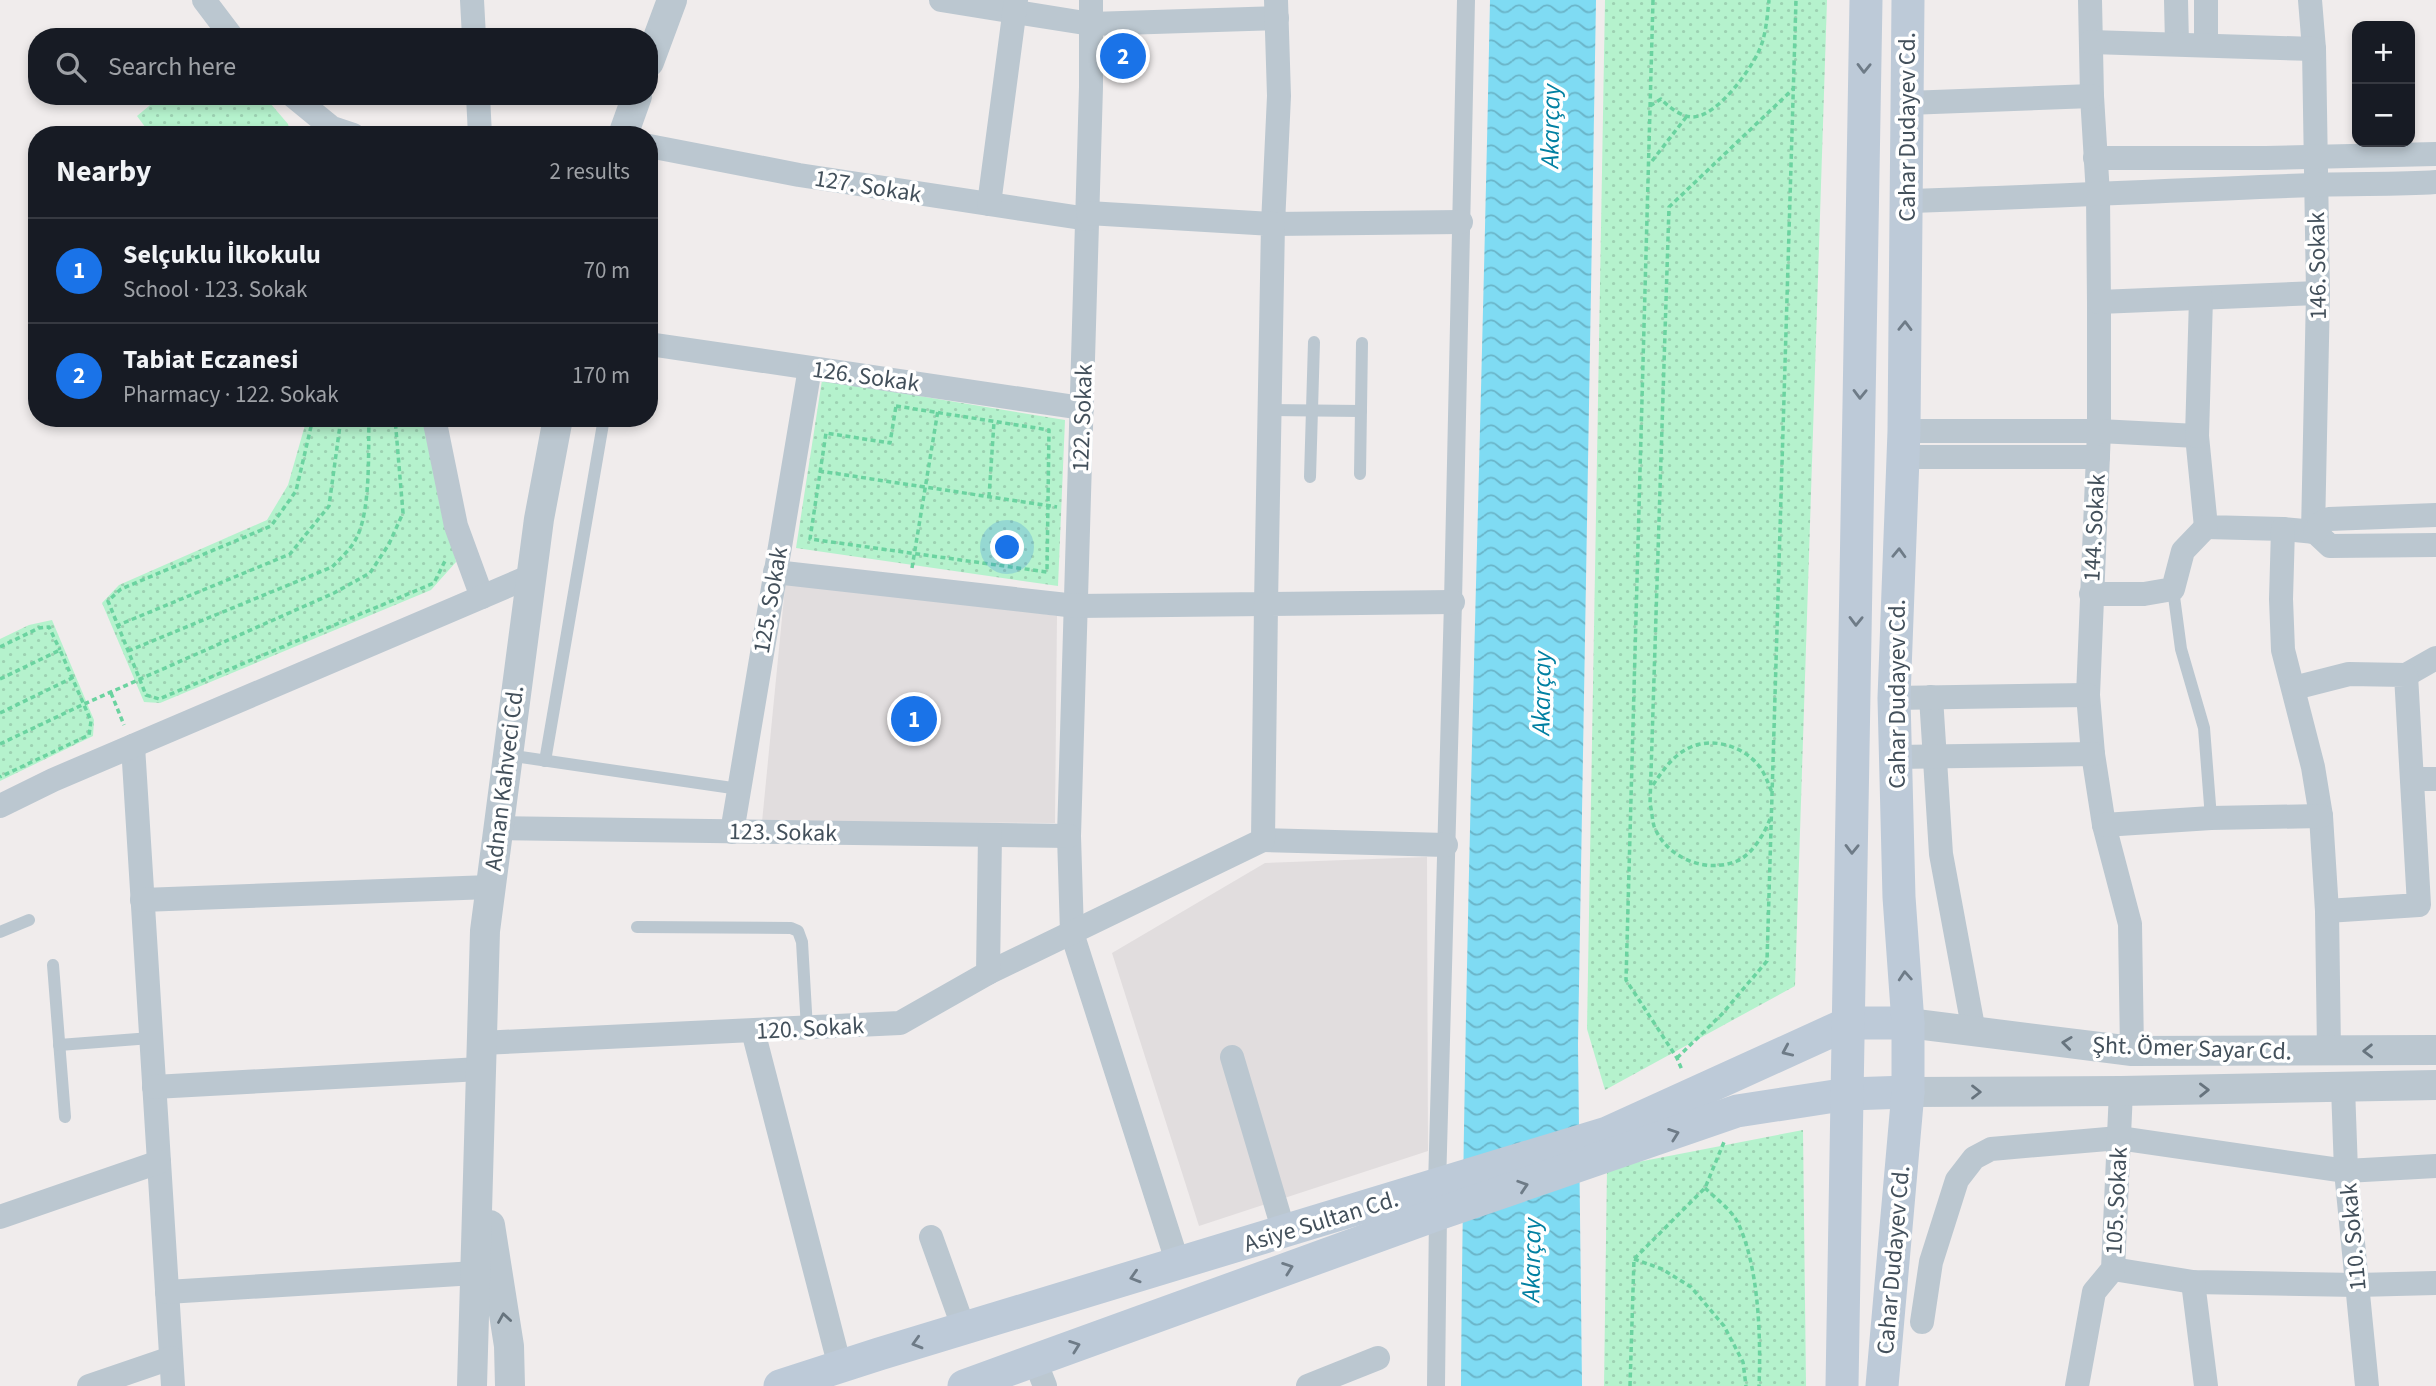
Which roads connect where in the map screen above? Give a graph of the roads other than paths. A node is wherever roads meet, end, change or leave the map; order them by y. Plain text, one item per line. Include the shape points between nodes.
1 (204, 0) edge
2 (472, 0) edge
3 (672, 0) edge
4 (941, 0) edge
5 (1466, 0) edge
6 (1866, 0) edge
7 (1908, 0) edge
8 (2090, 0) edge
9 (2176, 0) edge
10 (2206, 0) edge
11 (2310, 0) edge
12 (1015, 6) edge
13 (1276, 9) edge
14 (1091, 12) edge
15 (225, 28) edge
16 (474, 28) edge
17 (658, 38) edge
18 (2091, 42) junction
19 (2177, 44) junction
20 (2206, 46) junction
21 (2314, 49) junction
22 (2092, 96) junction
23 (1907, 103) junction
24 (304, 105) edge
25 (478, 105) edge
26 (634, 105) edge
27 (330, 126) edge
28 (480, 126) edge
29 (626, 126) edge
30 (658, 148) edge
31 (2436, 154) edge
32 (2315, 157) junction
33 (2095, 158) junction
34 (2436, 183) edge
35 (2315, 184) junction
36 (2098, 195) junction
37 (1906, 201) junction
38 (989, 204) junction
39 (1088, 216) junction
40 (1461, 222) junction
41 (1273, 224) junction
42 (2318, 293) junction
43 (2201, 298) junction
44 (2099, 302) junction
45 (1314, 342) dead end
46 (1362, 344) dead end
47 (658, 345) edge
48 (810, 368) junction
49 (1082, 408) junction
50 (1269, 410) junction
51 (1312, 411) junction
52 (1361, 411) junction
53 (436, 427) edge
54 (556, 427) edge
55 (602, 427) edge
56 (2099, 431) junction
57 (2197, 436) junction
58 (1903, 444) junction
59 (2098, 457) junction
60 (1360, 474) dead end
61 (1310, 477) dead end
62 (2436, 515) edge
63 (2206, 527) junction
64 (2283, 528) junction
65 (2314, 532) junction
66 (2436, 545) edge
67 (775, 572) junction
68 (531, 576) junction
69 (2173, 589) junction
70 (2091, 594) junction
71 (482, 597) junction
72 (1453, 602) junction
73 (1266, 604) junction
74 (1076, 606) junction
75 (2436, 658) edge
76 (2406, 675) junction
77 (2294, 688) junction
78 (2088, 695) junction
79 (1931, 697) junction
80 (1894, 698) junction
81 (133, 746) junction
82 (2093, 754) junction
83 (506, 755) junction
84 (1895, 757) junction
85 (1934, 757) junction
86 (545, 761) junction
87 (2424, 779) edge
88 (739, 789) junction
89 (0, 806) edge
90 (2321, 816) junction
91 (2211, 818) junction
92 (2104, 825) junction
93 (497, 828) junction
94 (732, 831) junction
95 (990, 835) junction
96 (1069, 835) junction
97 (1263, 840) junction
98 (1446, 845) junction
99 (490, 887) junction
100 (142, 900) junction
101 (2428, 905) edge
102 (2327, 911) junction
103 (29, 920) dead end
104 (637, 927) dead end
105 (0, 932) edge
106 (1072, 933) junction
107 (52, 965) dead end
108 (988, 973) junction
109 (1849, 1023) junction
110 (1908, 1023) junction
111 (807, 1029) junction
112 (753, 1031) junction
113 (1974, 1032) junction
114 (151, 1038) junction
115 (59, 1045) junction
116 (2436, 1050) edge
117 (2132, 1051) junction
118 (2329, 1051) junction
119 (480, 1056) junction
120 (1232, 1057) dead end
121 (2436, 1085) edge
122 (154, 1087) junction
123 (2343, 1087) junction
124 (2122, 1091) junction
125 (1908, 1092) junction
126 (1848, 1094) junction
127 (65, 1117) dead end
128 (2119, 1138) junction
129 (478, 1141) junction
130 (1609, 1145) junction
131 (159, 1162) junction
132 (2436, 1166) edge
133 (2346, 1171) junction
134 (1448, 1196) junction
135 (2, 1209) edge
136 (1284, 1232) junction
137 (931, 1237) dead end
138 (1178, 1264) junction
139 (2113, 1269) junction
140 (475, 1273) junction
141 (2193, 1282) junction
142 (2436, 1283) edge
143 (2357, 1285) junction
144 (167, 1292) junction
145 (1922, 1322) dead end
146 (964, 1329) junction
147 (171, 1358) junction
148 (1378, 1358) dead end
149 (840, 1367) junction
150 (1040, 1373) edge
151 (89, 1386) edge
152 (173, 1386) edge
153 (472, 1386) edge
154 (510, 1386) edge
155 (780, 1386) edge
156 (964, 1386) edge
157 (1308, 1386) edge
158 (1436, 1386) edge
159 (1842, 1386) edge
160 (1882, 1386) edge
161 (1889, 1386) edge
162 (2077, 1386) edge
163 (2206, 1386) edge
164 (2367, 1386) edge

1 - 15 street
2 - 16 street
3 - 17 street
4 - 12 street
5 - 40 street
6 -> 109 main road, Cahar Dudayev Cd.
7 - 23 main road, Cahar Dudayev Cd.
8 - 18 street, 144. Sokak
9 - 19 street
10 - 20 street
11 - 21 street, 146. Sokak
12 - 14 street
12 - 38 street
13 - 14 street
13 - 41 street via 1279,96
14 - 39 street, 122. Sokak
18 - 19 street
18 - 22 street, 144. Sokak
19 - 20 street
20 - 21 street
21 - 32 street, 146. Sokak
22 - 23 street
22 - 33 street, 144. Sokak
23 - 37 main road, Cahar Dudayev Cd.
24 - 27 street
25 - 28 street
26 - 29 street
30 - 38 street, 127. Sokak
31 - 32 street
32 - 33 street
32 - 35 street, 146. Sokak
33 - 36 street, 144. Sokak
34 - 35 street
35 - 36 street
35 - 42 street, 146. Sokak
36 - 37 street
36 - 44 street, 144. Sokak
58 -> 37 main road, Cahar Dudayev Cd.
38 - 39 street, 127. Sokak
39 - 41 street, 127. Sokak
39 - 49 street, 122. Sokak
40 - 41 street, 127. Sokak
40 - 72 street
41 - 50 street
42 - 43 street
42 - 65 street, 146. Sokak
43 - 44 street
43 - 57 street
44 - 56 street, 144. Sokak
45 - 51 lane
46 - 52 lane
47 - 48 street, 126. Sokak
48 - 49 street, 126. Sokak
48 - 67 street, 125. Sokak
49 - 74 street, 122. Sokak
50 - 51 lane
50 - 73 street
51 - 52 lane
51 - 61 lane
52 - 60 lane
53 - 71 street via 456,526
54 - 68 street, Adnan Kahveci Cd.
55 - 86 lane
56 - 57 street
56 - 58 street
56 - 59 street, 144. Sokak
57 - 63 street
58 - 59 street
80 -> 58 main road, Cahar Dudayev Cd.
59 - 70 street, 144. Sokak
62 - 65 street via 2329,519
63 - 64 street
63 - 69 street via 2183,551
64 - 65 street
64 - 77 street via 2283,650
65 - 66 street via 2330,546
67 - 74 street
67 - 88 street, 125. Sokak
68 - 71 street
68 - 83 street, Adnan Kahveci Cd.
69 - 70 street
69 - 91 lane via 2181,649 2204,728
70 - 78 street, 144. Sokak
71 - 81 street
72 - 73 street
72 - 98 street
73 - 74 street
73 - 97 street
74 - 96 street, 122. Sokak
75 - 76 street
76 - 77 street via 2349,674
76 - 87 street
77 - 90 street
78 - 79 street
78 - 82 street, 144. Sokak
79 - 80 street
79 - 85 street
80 - 84 main road, Cahar Dudayev Cd.
81 - 89 street
81 - 100 street
82 - 85 street
82 - 92 street, 144. Sokak
83 - 86 lane
83 - 93 street, Adnan Kahveci Cd.
84 - 85 street
110 -> 84 main road, Cahar Dudayev Cd.
85 - 113 street via 1941,854
86 - 88 lane
87 - 101 street
88 - 94 street, 125. Sokak
90 - 91 street
90 - 102 street
91 - 92 street
92 - 117 street, 144. Sokak via 2130,924
93 - 94 street, 123. Sokak
93 - 99 street, Adnan Kahveci Cd.
94 - 95 street, 123. Sokak
95 - 96 street, 123. Sokak
95 - 108 street
96 - 106 street, 122. Sokak
97 - 98 street
97 - 106 street, 120. Sokak
98 - 134 street
99 - 100 street
99 - 119 street, Adnan Kahveci Cd.
100 - 114 street
101 - 102 street
102 - 118 street
103 - 105 lane
104 - 111 lane via 797,931 802,942
106 - 108 street, 120. Sokak
106 - 138 street, 122. Sokak
107 - 115 lane
108 - 111 street, 120. Sokak via 900,1023
109 - 110 main road
109 - 126 main road, Cahar Dudayev Cd.
109 -> 130 main road, Asiye Sultan Cd. via 1691,1094
110 - 113 street, Şht. Ömer Sayar Cd.
110 - 125 main road, Cahar Dudayev Cd.
111 - 112 street, 120. Sokak
112 - 119 street, 120. Sokak
112 - 149 street
117 -> 113 street, Şht. Ömer Sayar Cd.
114 - 115 lane
114 - 122 street
115 - 127 lane
116 -> 118 street, Şht. Ömer Sayar Cd.
117 - 118 street, Şht. Ömer Sayar Cd.
119 - 122 street, 120. Sokak
119 - 129 street, Adnan Kahveci Cd.
120 - 136 street
121 - 123 street, Şht. Ömer Sayar Cd.
122 - 131 street
124 -> 123 street, Şht. Ömer Sayar Cd.
123 - 133 street, 110. Sokak
125 -> 124 street, Şht. Ömer Sayar Cd.
124 - 128 street, 105. Sokak
125 - 126 main road, Asiye Sultan Cd.
125 - 160 main road, Cahar Dudayev Cd.
130 -> 126 main road, Asiye Sultan Cd. via 1737,1111
126 - 159 main road, Cahar Dudayev Cd.
128 - 133 street
128 - 139 street, 105. Sokak
128 - 145 street via 2001,1146 1967,1164 1956,1180 1931,1262
129 - 140 street, Adnan Kahveci Cd.
154 -> 129 street, Adnan Kahveci Cd. via 509,1346
130 - 134 main road, Asiye Sultan Cd.
131 - 135 street
131 - 144 street
132 - 133 street
133 - 143 street, 110. Sokak
134 - 136 main road, Asiye Sultan Cd.
150 -> 134 main road, Asiye Sultan Cd.
134 - 158 street
136 - 138 main road, Asiye Sultan Cd.
137 - 146 street
138 -> 146 main road, Asiye Sultan Cd.
139 - 141 street
139 - 162 street, 105. Sokak via 2094,1292
140 - 144 street
140 - 153 street, Adnan Kahveci Cd.
141 - 143 street
141 - 163 street
142 - 143 street
143 - 164 street, 110. Sokak
144 - 147 street
146 -> 149 main road, Asiye Sultan Cd.
147 - 151 street
147 - 152 street
148 - 157 street
149 - 155 main road, Asiye Sultan Cd.
150 - 156 main road, Asiye Sultan Cd.
160 - 161 street

